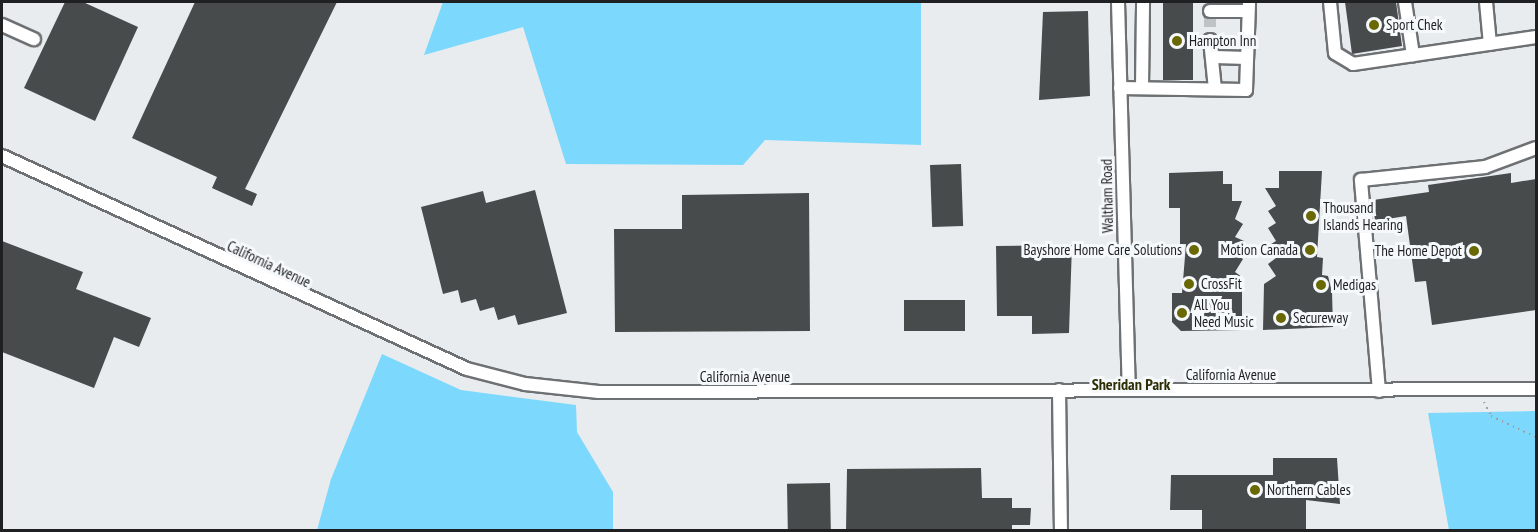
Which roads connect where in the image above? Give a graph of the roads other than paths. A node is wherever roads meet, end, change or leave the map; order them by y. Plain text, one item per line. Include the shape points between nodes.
1 (1118, 2) edge
2 (1143, 2) edge
3 (1330, 2) edge
4 (1405, 2) edge
5 (1486, 2) edge
6 (1249, 6) edge
7 (1210, 9) edge
8 (2, 25) edge
9 (1536, 37) edge
10 (34, 39) dead end
11 (1210, 40) tunnel mouth
12 (1490, 44) junction
13 (1413, 55) junction
14 (1215, 57) junction
15 (1247, 58) junction
16 (1120, 88) junction
17 (1142, 88) junction
18 (1215, 89) junction
19 (1536, 148) edge
20 (2, 156) edge
21 (1129, 389) junction
22 (1536, 389) edge
23 (1059, 390) junction
24 (1379, 390) junction
25 (1061, 531) edge

1 - 16 street, Waltham Road
2 - 17 street
3 - 13 street via 1335,53 1353,64
4 - 13 street
5 - 12 street
6 - 7 street
6 - 15 street
8 - 10 street
9 - 12 street
11 - 14 street
12 - 13 street
14 - 15 street
14 - 18 street
15 - 18 street via 1246,90
16 - 17 street
16 - 21 street, Waltham Road
17 - 18 street
19 - 24 street via 1485,167 1362,180
20 - 23 street, California Avenue via 467,369 525,384 600,392
21 - 23 street, California Avenue
21 - 24 street, California Avenue
22 - 24 street, California Avenue
23 - 25 street

